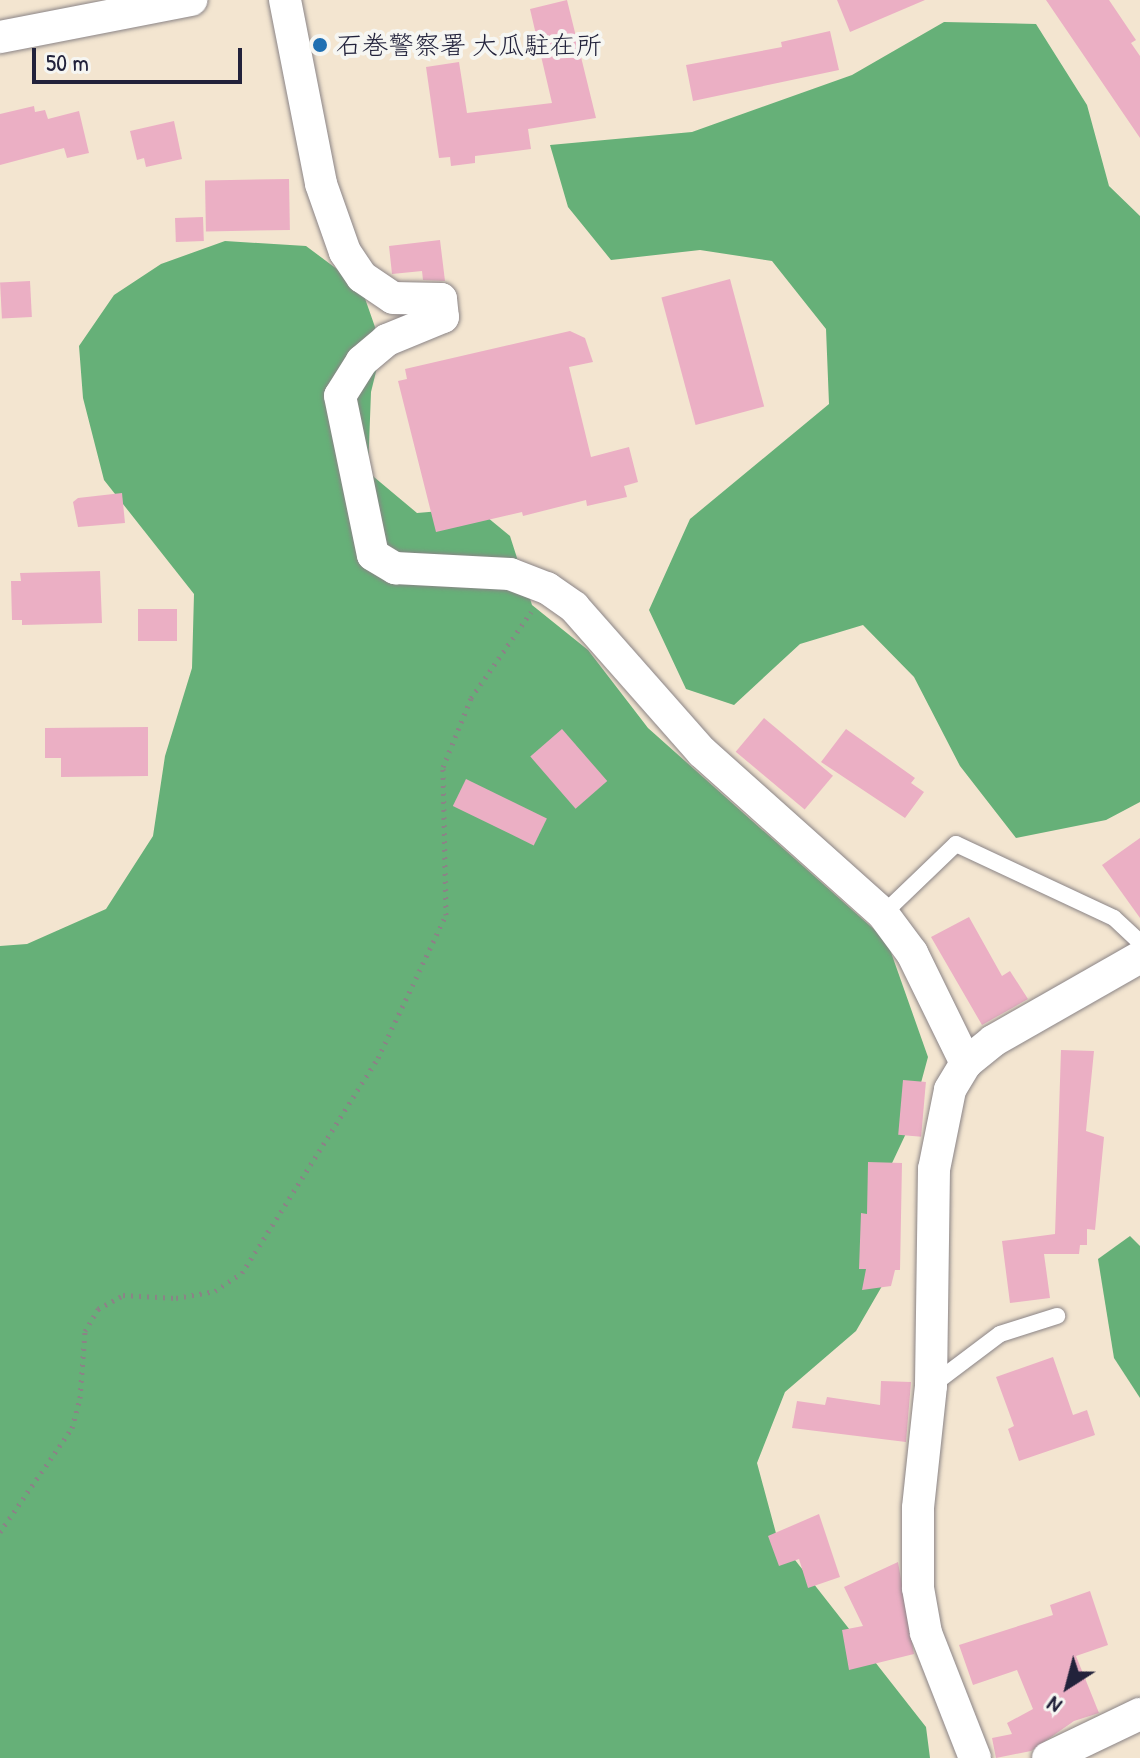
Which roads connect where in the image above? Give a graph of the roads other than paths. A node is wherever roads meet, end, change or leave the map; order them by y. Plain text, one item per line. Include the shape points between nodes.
1 (191, 0) edge
2 (285, 0) edge
3 (0, 37) edge
4 (883, 914) junction
5 (1140, 942) edge
6 (1140, 957) edge
7 (966, 1063) junction
8 (1057, 1316) dead end
9 (931, 1386) junction
10 (1140, 1714) edge
11 (975, 1758) edge
12 (1048, 1758) edge

1 - 3 street
2 - 4 street via 321,184 345,252 362,277 393,298 441,299 443,317 387,340 362,361 340,396 373,555 395,568 510,574 547,588 589,623 702,752
4 - 5 lane via 956,844 1114,918
4 - 7 street via 912,953
6 - 7 street via 993,1041
7 - 9 street via 950,1090 934,1169
8 - 9 lane via 1000,1334
9 - 11 street via 918,1508 918,1588 926,1633
10 - 12 street

